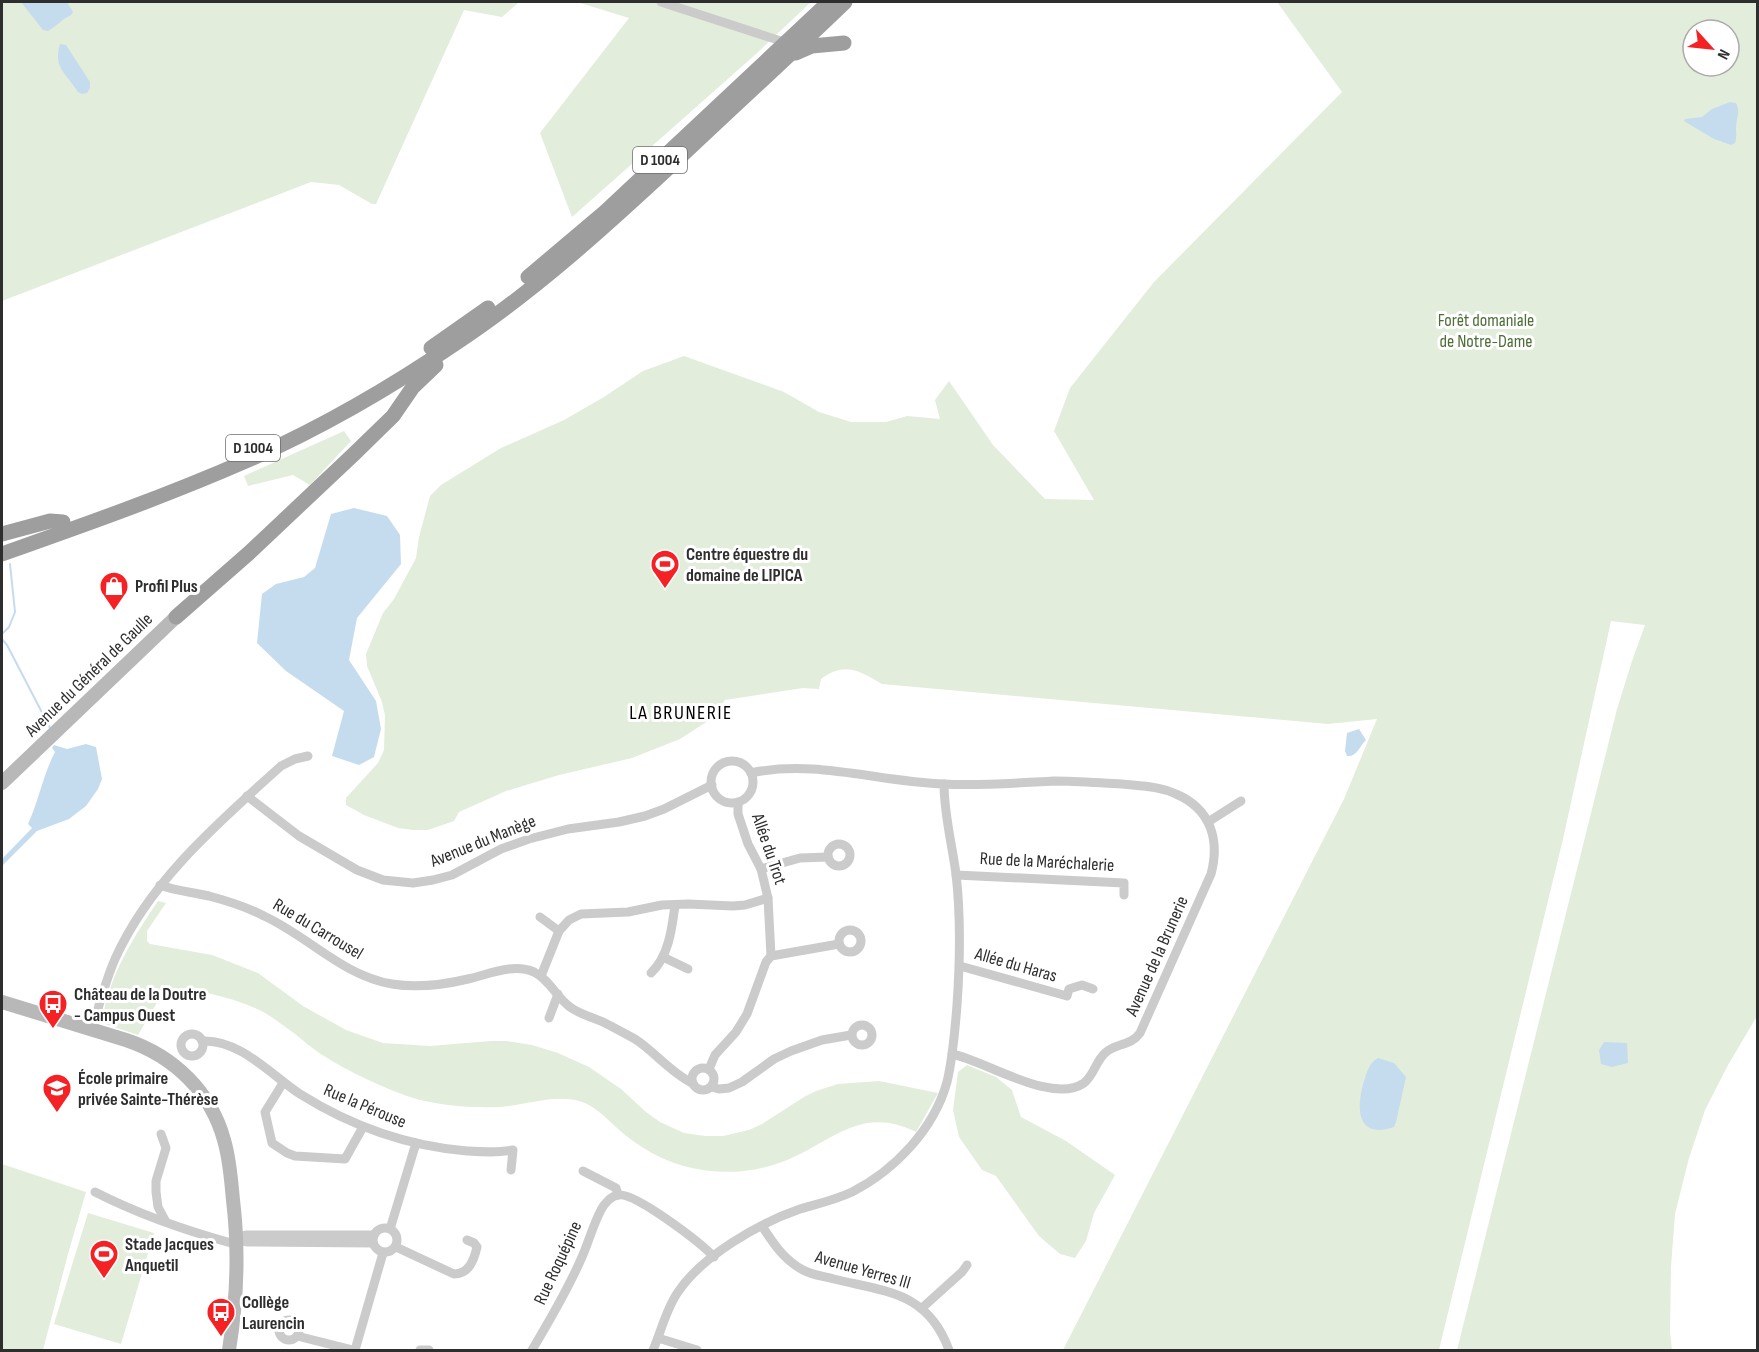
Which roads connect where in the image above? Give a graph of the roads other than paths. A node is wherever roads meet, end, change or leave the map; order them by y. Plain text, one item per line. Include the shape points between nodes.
1 (661, 2) edge
2 (829, 2) edge
3 (845, 2) edge
4 (786, 43) junction
5 (844, 43) dead end
6 (785, 58) junction
7 (457, 343) junction
8 (63, 522) junction
9 (2, 534) edge
10 (2, 544) edge
11 (2, 554) edge
12 (176, 617) joint
13 (308, 756) dead end
14 (751, 773) junction
15 (4, 777) edge
16 (944, 784) junction
17 (712, 785) junction
18 (248, 796) junction
19 (1241, 801) dead end
20 (738, 802) junction
21 (1208, 822) junction
22 (828, 857) dead end
23 (760, 870) junction
24 (956, 875) junction
25 (160, 885) junction
26 (1124, 895) dead end
27 (768, 898) junction
28 (675, 905) junction
29 (540, 917) dead end
30 (559, 932) junction
31 (839, 944) dead end
32 (771, 956) junction
33 (663, 957) junction
34 (960, 966) junction
35 (688, 969) dead end
36 (651, 973) dead end
37 (542, 976) junction
38 (1093, 989) dead end
39 (558, 994) junction
40 (2, 1002) edge
41 (549, 1018) dead end
42 (92, 1029) junction
43 (851, 1035) dead end
44 (202, 1041) dead end
45 (952, 1054) junction
46 (709, 1069) junction
47 (282, 1083) junction
48 (692, 1083) junction
49 (712, 1087) junction
50 (363, 1127) junction
51 (161, 1134) dead end
52 (416, 1143) junction
53 (511, 1170) dead end
54 (583, 1171) dead end
55 (95, 1192) dead end
56 (618, 1195) junction
57 (158, 1207) junction
58 (148, 1216) junction
59 (166, 1222) junction
60 (762, 1226) junction
61 (390, 1229) junction
62 (374, 1239) junction
63 (236, 1240) junction
64 (467, 1240) dead end
65 (396, 1247) junction
66 (383, 1253) junction
67 (714, 1257) junction
68 (967, 1265) dead end
69 (922, 1308) junction
70 (297, 1336) dead end
71 (658, 1338) junction
72 (229, 1350) edge
73 (354, 1350) edge
74 (420, 1350) edge
75 (429, 1350) edge
76 (532, 1350) edge
77 (653, 1350) edge
78 (697, 1350) edge
79 (949, 1350) edge

1 - 4 street
2 - 4 highway, D 1004
3 - 6 highway, D 1004
4 - 8 highway, D 1004 via 605,212 543,265 432,348 347,400 244,453
5 - 6 highway via 812,46
6 - 7 highway, D 1004 via 612,221
7 - 11 highway, D 1004 via 369,397 247,461
7 - 12 highway via 413,387 393,416
8 - 9 highway via 50,520
8 - 10 highway, D 1004
12 - 15 main road, Avenue du Général de Gaulle
13 - 18 street via 281,766
14 - 16 street, Avenue de la Brunerie via 794,768
14 - 17 street via 741,763 728,762 713,773
14 - 20 street via 749,794
16 - 21 street, Avenue de la Brunerie via 1077,782 1147,786 1189,801
16 - 24 street
17 - 18 street, Avenue du Manège via 645,816 538,836 501,849 452,874 413,883 383,880 357,870 299,836
17 - 20 street via 724,801
18 - 25 street
19 - 21 street
20 - 23 street, Allée du Trot via 748,843
21 - 45 street, Avenue de la Brunerie via 1215,851 1211,874 1134,1040 1108,1051 1088,1079 1067,1089 1032,1084
22 - 23 street via 800,858
23 - 27 street, Allée du Trot
24 - 26 street, Rue de la Maréchalerie via 1124,883
24 - 34 street
25 - 37 street, Rue du Carrousel via 223,900 264,915 346,967 390,984 426,986 518,968
25 - 42 street via 114,960
27 - 28 street via 733,906
27 - 32 street, Allée du Trot
28 - 30 street via 581,914
28 - 33 street
29 - 30 street
30 - 37 street
31 - 32 street
32 - 46 street, Allée du Trot via 747,1014 715,1055
33 - 35 street
33 - 36 street
34 - 38 street, Allée du Haras via 1067,996 1070,989 1082,985
34 - 45 street
37 - 39 street
39 - 41 street
39 - 48 street via 570,1008 636,1040
40 - 42 main road
42 - 63 main road via 131,1041 166,1058 204,1097 226,1149
43 - 49 street via 790,1051 729,1088
44 - 47 street, Rue la Pérouse via 213,1040 243,1053
45 - 60 street via 936,1110 893,1164 851,1192
46 - 48 street via 698,1069
46 - 49 street via 715,1077
47 - 50 street, Rue la Pérouse
47 - 50 street via 265,1112 272,1143 287,1153 345,1159
48 - 49 street via 701,1091
50 - 52 street, Rue la Pérouse
51 - 57 street via 166,1148 156,1181
52 - 53 street, Rue la Pérouse via 479,1152 513,1150
52 - 61 street
54 - 56 street via 616,1188
55 - 58 street
56 - 67 street via 662,1215
56 - 76 street, Rue Roquépine via 601,1208 564,1294
57 - 58 street
57 - 59 street
58 - 59 street
59 - 63 street via 231,1243
60 - 67 street
60 - 69 street, Avenue Yerres III via 781,1254 803,1270 898,1295
61 - 62 street via 382,1228
61 - 65 street via 398,1239
62 - 63 street via 247,1235
62 - 66 street via 377,1250
63 - 72 main road
64 - 65 street via 477,1247 467,1270 460,1274
65 - 66 street
66 - 73 street
67 - 71 street via 678,1291
68 - 69 street
69 - 79 street, Avenue Yerres III via 937,1325
70 - 73 street
71 - 77 street
71 - 78 street
74 - 75 street

